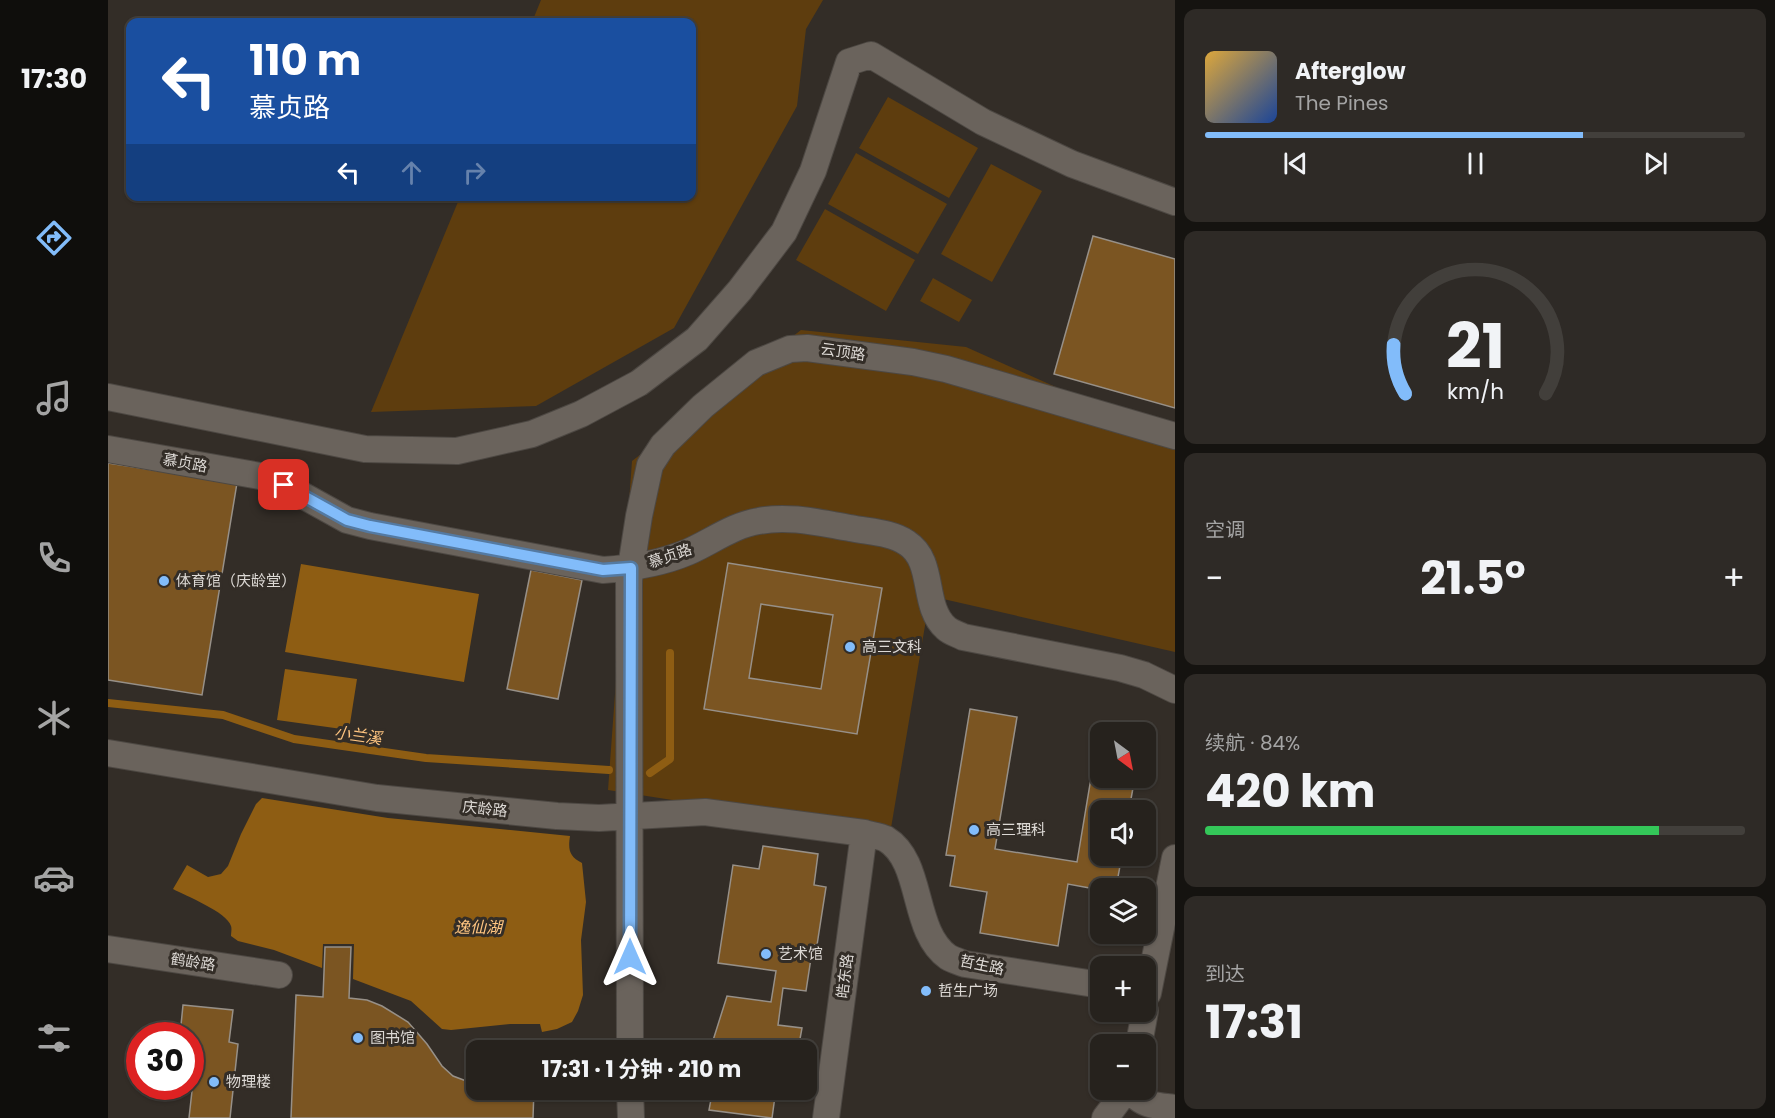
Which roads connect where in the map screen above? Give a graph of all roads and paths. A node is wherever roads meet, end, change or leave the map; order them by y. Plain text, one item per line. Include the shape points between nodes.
1 (1175, 202) edge
2 (108, 397) edge
3 (1175, 436) edge
4 (108, 449) edge
5 (631, 568) junction
6 (1175, 690) edge
7 (108, 753) edge
8 (630, 817) junction
9 (864, 833) junction
10 (1175, 858) edge
11 (108, 949) edge
12 (1155, 956) edge
13 (279, 975) dead end
14 (1090, 983) edge
15 (630, 1040) edge
16 (630, 1100) edge
17 (1119, 1100) edge
18 (1139, 1100) edge
19 (1175, 1108) edge
20 (631, 1118) edge
21 (826, 1118) edge
22 (1105, 1118) edge

1 - 2 street via 1072,164 983,122 871,55 849,62 813,171 784,232 740,290 697,339 639,383 581,414 532,434 457,451 365,449
3 - 5 street, 云顶路 via 946,369 826,349 790,348 756,363 663,445 650,465
4 - 5 street, 慕贞路 via 260,476 347,520 370,526 603,570
5 - 6 street, 慕贞路 via 662,562 740,526 775,518 892,536 918,553 934,609 947,630 963,637 1120,668
5 - 8 street, 云顶路
7 - 8 street, 庆龄路 via 377,798 556,816
8 - 9 street, 庆龄路 via 705,812
8 - 15 street, 云顶路
9 - 14 street, 哲生路 via 885,839 899,850 929,932 948,957 965,964
9 - 21 street, 皓东路
10 - 12 street
11 - 13 street, 鹤龄路
16 - 20 street
17 - 22 street
18 - 19 street

